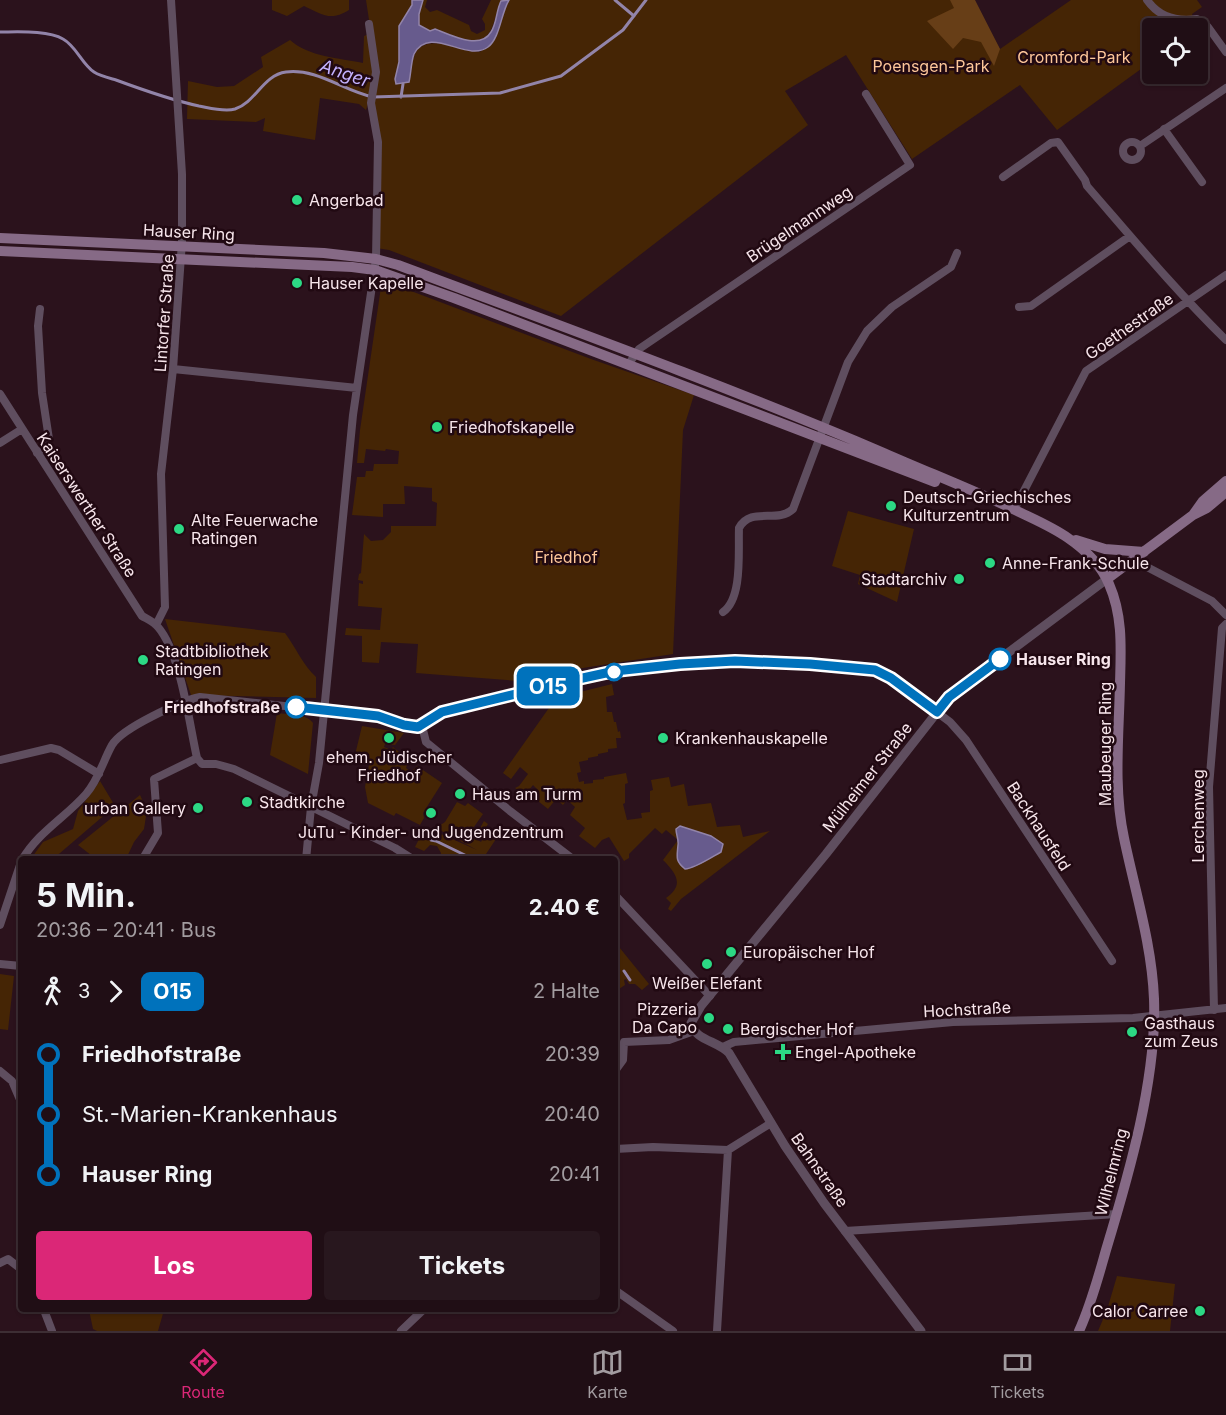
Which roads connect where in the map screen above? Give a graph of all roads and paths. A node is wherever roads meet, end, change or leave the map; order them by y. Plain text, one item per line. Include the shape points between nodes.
1 (171, 0) edge
2 (1147, 0) edge
3 (369, 24) dead end
4 (1226, 52) edge
5 (1226, 88) edge
6 (866, 94) dead end
7 (1164, 129) junction
8 (1140, 146) dead end
9 (1003, 177) dead end
10 (1202, 182) dead end
11 (1130, 237) junction
12 (0, 238) edge
13 (182, 247) junction
14 (0, 251) edge
15 (957, 253) dead end
16 (181, 259) junction
17 (375, 264) junction
18 (1226, 275) edge
19 (1187, 302) junction
20 (1019, 307) dead end
21 (40, 309) dead end
22 (1226, 340) edge
23 (635, 354) junction
24 (628, 365) junction
25 (173, 369) junction
26 (357, 388) junction
27 (0, 394) edge
28 (22, 429) junction
29 (822, 433) junction
30 (0, 443) edge
31 (37, 453) junction
32 (1226, 481) edge
33 (1226, 492) edge
34 (1014, 510) junction
35 (1193, 515) junction
36 (1067, 537) junction
37 (1141, 554) junction
38 (1107, 579) junction
39 (723, 612) dead end
40 (1226, 615) edge
41 (1226, 624) edge
42 (156, 625) junction
43 (810, 664) junction
44 (799, 670) dead end
45 (184, 700) junction
46 (324, 710) junction
47 (937, 712) junction
48 (422, 726) junction
49 (0, 760) edge
50 (200, 761) junction
51 (99, 774) junction
52 (311, 807) junction
53 (25, 856) edge
54 (144, 856) edge
55 (306, 856) edge
56 (406, 856) edge
57 (569, 856) edge
58 (18, 873) edge
59 (618, 898) edge
60 (0, 925) edge
61 (1112, 961) dead end
62 (0, 964) edge
63 (18, 966) edge
64 (710, 996) junction
65 (1226, 1008) edge
66 (1214, 1010) junction
67 (1154, 1016) junction
68 (694, 1031) junction
69 (723, 1047) junction
70 (618, 1067) edge
71 (0, 1071) edge
72 (18, 1095) edge
73 (771, 1123) junction
74 (618, 1149) edge
75 (728, 1150) junction
76 (1117, 1214) junction
77 (845, 1231) junction
78 (4, 1261) edge
79 (18, 1268) edge
80 (618, 1292) edge
81 (45, 1312) edge
82 (421, 1312) edge
83 (52, 1331) edge
84 (401, 1331) edge
85 (674, 1331) edge
86 (717, 1331) edge
87 (921, 1331) edge
88 (1078, 1331) edge

1 - 13 street, Lintorfer Straße via 182,174
2 - 4 street via 1158,12 1173,19 1197,19
3 - 17 street via 376,72 371,103 378,142
5 - 7 street
6 - 23 street, Brügelmannweg via 910,165
7 - 8 street
7 - 10 street
9 - 11 street via 1058,142 1087,186
11 - 19 street
11 - 20 street via 1031,306
12 - 13 main road, Hauser Ring
13 - 16 street, Lintorfer Straße
13 - 17 main road, Hauser Ring via 324,253
14 - 16 main road, Hauser Ring
15 - 29 street via 951,267 892,307 867,331 848,362
16 - 17 main road, Hauser Ring
16 - 25 street, Lintorfer Straße
17 - 23 main road, Hauser Ring via 398,265
17 - 24 main road, Hauser Ring
17 - 26 street
18 - 19 street, Goethestraße
19 - 22 street
19 - 34 street, Goethestraße via 1086,371
21 - 31 street via 42,393 49,439
23 - 24 street
23 - 29 main road, Hauser Ring
24 - 29 main road, Hauser Ring
25 - 26 street
25 - 42 street, Lintorfer Straße via 160,474 165,607
26 - 46 street
27 - 28 street, Kaiserswerther Straße
28 - 30 street
28 - 31 street, Kaiserswerther Straße
29 - 34 main road, Hauser Ring
29 - 39 street via 793,509 781,516 752,516 743,521 736,594
31 - 42 street, Kaiserswerther Straße via 142,616
32 - 35 main road, Mülheimer Straße
33 - 35 main road, Mülheimer Straße
34 - 36 main road, Hauser Ring
35 - 37 main road, Mülheimer Straße
36 - 37 main road, Hauser Ring via 1105,549
36 - 38 main road, Hauser Ring via 1083,549
37 - 38 main road, Mülheimer Straße
37 - 40 street via 1147,567 1212,601
38 - 47 street, Mülheimer Straße via 949,697
38 - 67 main road, Maubeuger Ring via 1122,632 1117,769 1121,824 1149,959
41 - 66 street, Lerchenweg via 1222,628 1209,787
42 - 45 street, Kaiserswerther Straße via 169,646
43 - 44 street
43 - 47 street, Backhausfeld via 881,672
43 - 48 street, Backhausfeld via 735,661 615,671 442,712
45 - 46 street via 200,697
45 - 50 street
45 - 51 street via 117,738
46 - 48 street
46 - 52 street via 320,764
47 - 61 street, Backhausfeld via 966,740
47 - 64 street, Mülheimer Straße
48 - 57 street via 426,742
49 - 51 street via 51,748
50 - 52 street via 234,769
50 - 54 street via 154,779 158,833
51 - 53 street via 88,792 37,838
52 - 55 street
52 - 56 street
58 - 60 street
59 - 64 street
62 - 63 street
64 - 68 street, Mülheimer Straße via 692,1021
65 - 66 street, Hochstraße
66 - 67 street, Hochstraße
67 - 69 street, Hochstraße via 953,1022 734,1042
67 - 76 main road, Wilhelmring via 1141,1114
68 - 69 street, Bahnstraße
68 - 70 street via 669,1040 624,1042 623,1060
69 - 73 street, Bahnstraße
71 - 72 street via 12,1082
73 - 75 street
73 - 77 street, Bahnstraße
74 - 75 street
75 - 86 street
76 - 77 street
76 - 88 main road, Wilhelmring via 1087,1314
77 - 87 street, Bahnstraße
78 - 79 street
80 - 85 street
81 - 83 street
82 - 84 street

